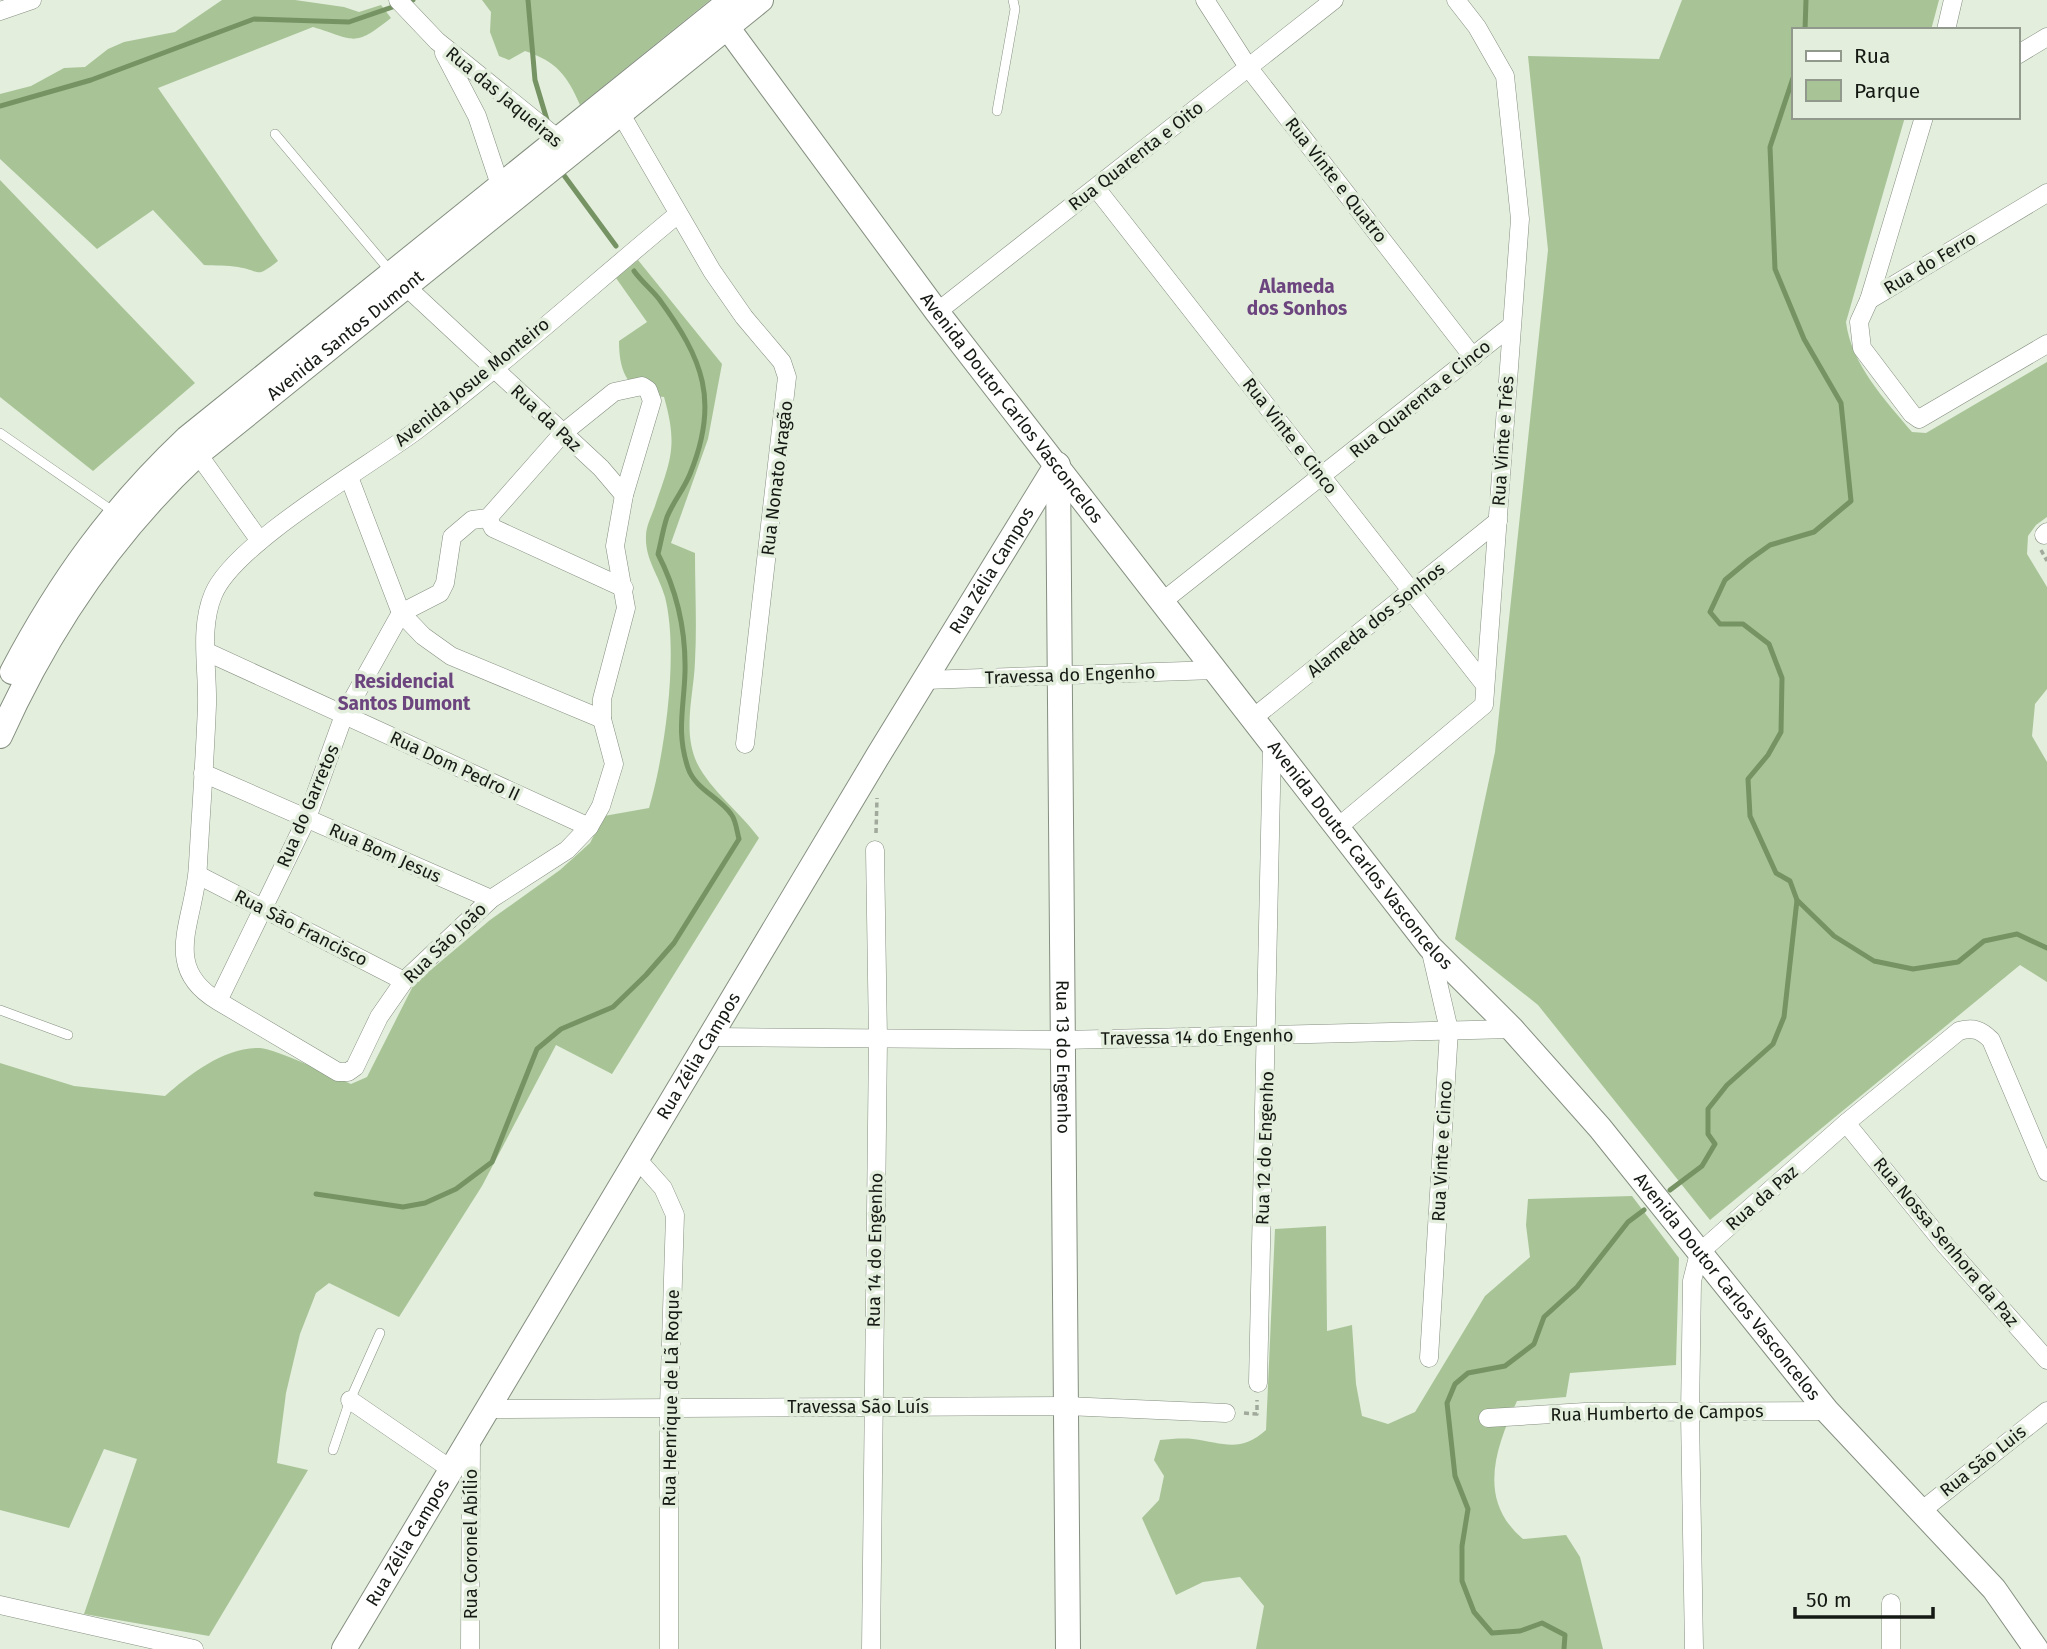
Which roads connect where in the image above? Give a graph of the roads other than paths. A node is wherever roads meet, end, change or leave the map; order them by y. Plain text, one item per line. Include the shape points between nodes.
1 (32, 0) edge
2 (398, 0) edge
3 (731, 0) edge
4 (738, 0) edge
5 (761, 0) edge
6 (1013, 0) edge
7 (1205, 0) edge
8 (1334, 0) edge
9 (1456, 0) edge
10 (1953, 0) edge
11 (0, 11) edge
12 (727, 27) junction
13 (1946, 28) edge
14 (2047, 37) edge
15 (437, 41) junction
16 (2019, 54) edge
17 (1248, 67) junction
18 (615, 104) junction
19 (997, 111) dead end
20 (1923, 119) edge
21 (275, 134) dead end
22 (563, 146) junction
23 (1096, 188) junction
24 (506, 193) junction
25 (2047, 194) edge
26 (678, 214) junction
27 (398, 279) junction
28 (1869, 300) junction
29 (937, 312) junction
30 (1511, 326) junction
31 (2047, 344) edge
32 (1473, 357) junction
33 (492, 368) junction
34 (0, 433) edge
35 (563, 433) junction
36 (192, 446) junction
37 (1058, 464) junction
38 (349, 477) junction
39 (1322, 477) junction
40 (624, 495) junction
41 (114, 512) junction
42 (488, 519) junction
43 (1498, 521) junction
44 (260, 541) junction
45 (624, 588) junction
46 (1413, 592) junction
47 (1163, 601) junction
48 (401, 613) junction
49 (207, 652) junction
50 (1215, 670) junction
51 (1059, 677) junction
52 (925, 680) junction
53 (1485, 685) junction
54 (0, 697) edge
55 (344, 715) junction
56 (1253, 718) junction
57 (602, 719) junction
58 (0, 736) edge
59 (745, 744) dead end
60 (1272, 744) junction
61 (203, 773) junction
62 (307, 818) junction
63 (589, 827) junction
64 (1337, 828) junction
65 (875, 850) dead end
66 (198, 875) junction
67 (491, 898) junction
68 (263, 908) junction
69 (1430, 947) junction
70 (404, 981) junction
71 (218, 1001) junction
72 (0, 1010) edge
73 (1513, 1029) junction
74 (1449, 1030) junction
75 (68, 1035) dead end
76 (1268, 1036) junction
77 (713, 1037) junction
78 (878, 1039) junction
79 (1063, 1040) junction
80 (1846, 1123) junction
81 (638, 1160) junction
82 (2047, 1172) edge
83 (1699, 1253) junction
84 (380, 1333) dead end
85 (1429, 1358) dead end
86 (2047, 1360) edge
87 (1258, 1384) road end
88 (350, 1400) junction
89 (1066, 1406) junction
90 (668, 1407) junction
91 (872, 1407) junction
92 (489, 1409) junction
93 (1827, 1411) junction
94 (2047, 1411) edge
95 (1226, 1413) road end
96 (1690, 1414) junction
97 (1488, 1418) dead end
98 (471, 1439) junction
99 (333, 1450) dead end
100 (452, 1469) junction
101 (1920, 1512) junction
102 (1891, 1603) dead end
103 (0, 1605) edge
104 (194, 1649) edge
105 (344, 1649) edge
106 (470, 1649) edge
107 (669, 1649) edge
108 (871, 1649) edge
109 (1068, 1649) edge
110 (1694, 1649) edge
111 (1891, 1649) edge
112 (2036, 1649) edge

1 - 11 street
2 - 15 street, Rua das Jaqueiras
3 - 18 main road, Avenida Santos Dumont
4 - 12 main road via 723,13
5 - 12 main road, Avenida Santos Dumont
6 - 19 lane
7 - 17 street, Rua Vinte e Quatro
8 - 17 street, Rua Quarenta e Oito
9 - 30 street, Rua Vinte e Três via 1505,76 1520,219
10 - 13 street
12 - 18 main road, Avenida Santos Dumont
12 - 29 main road, Avenida Doutor Carlos Vasconcelos
14 - 16 street
15 - 22 street, Rua das Jaqueiras
15 - 24 street, Rua das Jaqueiras via 477,116
17 - 23 street, Rua Quarenta e Oito
17 - 32 street, Rua Vinte e Quatro
18 - 22 main road, Avenida Santos Dumont
18 - 26 street, Rua Nonato Aragão
20 - 28 street
21 - 27 lane
22 - 24 main road, Avenida Santos Dumont
23 - 29 street, Rua Quarenta e Oito
23 - 39 street, Rua Vinte e Cinco
24 - 27 main road, Avenida Santos Dumont
25 - 28 street, Rua do Ferro
26 - 33 street, Avenida Josue Monteiro
26 - 59 street, Rua Nonato Aragão via 744,317 782,362 787,377
27 - 33 street, Rua da Paz
27 - 36 main road, Avenida Santos Dumont
28 - 31 street, Rua do Ferro via 1859,322 1862,348 1919,419
29 - 37 main road, Avenida Doutor Carlos Vasconcelos
30 - 32 street, Rua Quarenta e Cinco
30 - 43 street, Rua Vinte e Três
32 - 39 street, Rua Quarenta e Cinco
33 - 35 street, Rua da Paz
33 - 38 street, Avenida Josue Monteiro via 417,430
34 - 41 lane
35 - 40 street, Rua da Paz
35 - 40 street, Rua São João via 614,392 645,388 652,401 650,415
35 - 42 street
36 - 41 main road, Avenida Santos Dumont
36 - 44 street
36 - 58 main road, Avenida Santos Dumont via 81,589 40,655
37 - 47 main road, Avenida Doutor Carlos Vasconcelos
37 - 51 main road, Rua 13 do Engenho
37 - 52 main road, Rua Zélia Campos
38 - 44 street, Avenida Josue Monteiro
38 - 48 street
39 - 46 street, Rua Vinte e Cinco
39 - 47 street, Rua Quarenta e Cinco
40 - 45 street, Rua São João via 615,547
41 - 54 main road, Avenida Santos Dumont via 67,575
42 - 45 street via 492,528
42 - 48 street via 472,520 453,537 440,593
43 - 46 street, Alameda dos Sonhos
43 - 53 street, Rua Vinte e Três
44 - 49 street, Rua São João via 213,593 205,621
45 - 57 street, Rua São João via 626,608 602,699
46 - 53 street, Rua Vinte e Cinco
46 - 56 street, Alameda dos Sonhos
47 - 50 main road, Avenida Doutor Carlos Vasconcelos
48 - 55 street, Rua do Garretos
48 - 57 street via 451,656
49 - 55 street, Rua Dom Pedro II
49 - 61 street, Rua São João
50 - 51 street, Travessa do Engenho
50 - 56 main road, Avenida Doutor Carlos Vasconcelos
51 - 52 street, Travessa do Engenho
51 - 79 main road, Rua 13 do Engenho
52 - 77 main road, Rua Zélia Campos
53 - 64 street, Rua Vinte e Três via 1485,705
55 - 62 street, Rua do Garretos
55 - 63 street, Rua Dom Pedro II
56 - 60 main road, Avenida Doutor Carlos Vasconcelos
57 - 63 street, Rua São João via 614,764
60 - 64 main road, Avenida Doutor Carlos Vasconcelos
60 - 76 street, Rua 12 do Engenho
61 - 62 street, Rua Bom Jesus
61 - 66 street, Rua São João
62 - 67 street, Rua Bom Jesus
62 - 68 street, Rua do Garretos
63 - 67 street, Rua São João via 567,850
64 - 69 main road, Avenida Doutor Carlos Vasconcelos
65 - 78 street, Rua 14 do Engenho
66 - 68 street, Rua São Francisco
66 - 71 street, Rua São João via 182,956 199,990
67 - 70 street, Rua São João
68 - 70 street, Rua São Francisco
68 - 71 street, Rua do Garretos
69 - 73 main road, Avenida Doutor Carlos Vasconcelos
69 - 74 street, Rua Vinte e Cinco
70 - 71 street, Rua São João via 348,1072 338,1072
72 - 75 lane
73 - 74 street, Travessa 14 do Engenho
73 - 83 main road, Avenida Doutor Carlos Vasconcelos via 1600,1128
74 - 76 street, Travessa 14 do Engenho
74 - 85 street, Rua Vinte e Cinco
76 - 79 street, Travessa 14 do Engenho
76 - 87 street, Rua 12 do Engenho
77 - 78 street, Travessa 14 do Engenho
77 - 81 main road, Rua Zélia Campos
78 - 79 street, Travessa 14 do Engenho
78 - 91 street, Rua 14 do Engenho
79 - 89 main road, Rua 13 do Engenho
80 - 82 street, Rua da Paz via 1959,1031 1981,1030 1991,1040
80 - 83 street, Rua da Paz
80 - 86 street, Rua Nossa Senhora da Paz
81 - 90 street, Rua Henrique de Lã Roque via 663,1188 675,1215
81 - 92 main road, Rua Zélia Campos
83 - 93 main road, Avenida Doutor Carlos Vasconcelos
83 - 96 street via 1692,1281
84 - 88 lane
88 - 99 lane
88 - 100 street
89 - 91 street, Travessa São Luís
89 - 95 street, Travessa São Luís
89 - 109 main road, Rua 13 do Engenho
90 - 91 street, Travessa São Luís
90 - 92 street, Travessa São Luís
90 - 107 street, Rua Henrique de Lã Roque
91 - 108 street, Rua 14 do Engenho
92 - 98 main road, Rua Zélia Campos
93 - 96 street, Rua Humberto de Campos
93 - 101 main road, Avenida Doutor Carlos Vasconcelos
94 - 101 street, Rua São Luis
96 - 97 street, Rua Humberto de Campos via 1585,1412
96 - 110 street
98 - 100 main road, Rua Zélia Campos
98 - 106 street, Rua Coronel Abílio
100 - 105 main road, Rua Zélia Campos
101 - 112 main road, Avenida Doutor Carlos Vasconcelos via 1994,1590
102 - 111 street
103 - 104 street

